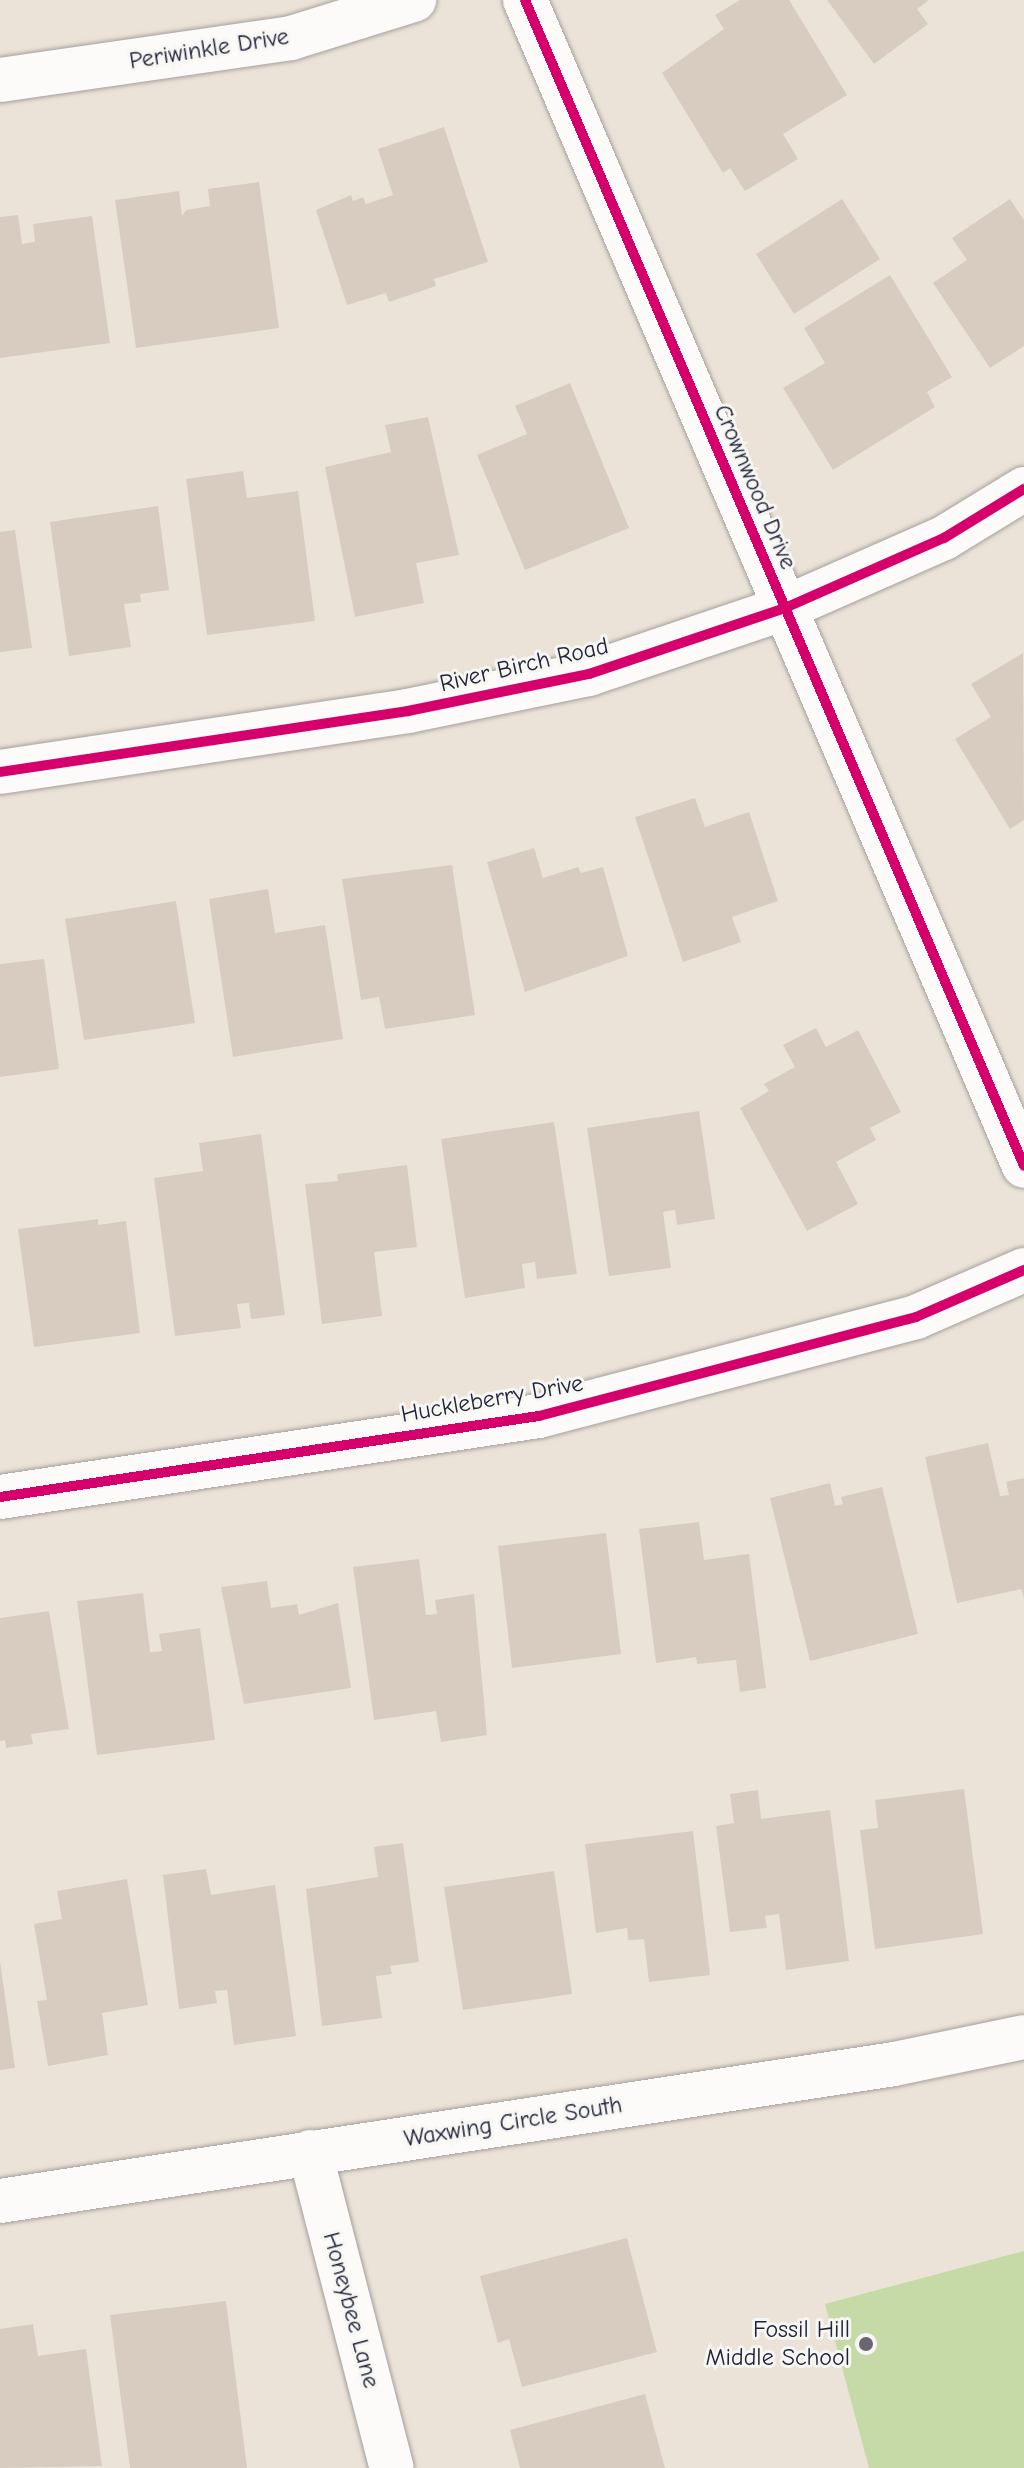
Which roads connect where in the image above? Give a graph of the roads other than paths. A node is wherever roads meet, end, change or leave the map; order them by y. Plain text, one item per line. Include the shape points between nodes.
1 (414, 0) edge
2 (525, 0) edge
3 (0, 80) edge
4 (1024, 489) edge
5 (785, 608) junction
6 (0, 772) edge
7 (1024, 1166) edge
8 (1024, 1270) edge
9 (0, 1497) edge
10 (1024, 2037) edge
11 (310, 2152) junction
12 (0, 2201) edge
13 (392, 2468) edge

1 - 3 street, Periwinkle Drive via 291,38
2 - 5 street, Crownwood Drive
4 - 5 street, River Birch Road via 944,538
5 - 6 street, River Birch Road via 589,674 408,711
5 - 7 street, Crownwood Drive
8 - 9 street, Huckleberry Drive via 916,1317 539,1416
10 - 11 street, Waxwing Circle South via 894,2064
11 - 12 street, Waxwing Circle South
11 - 13 street, Honeybee Lane

